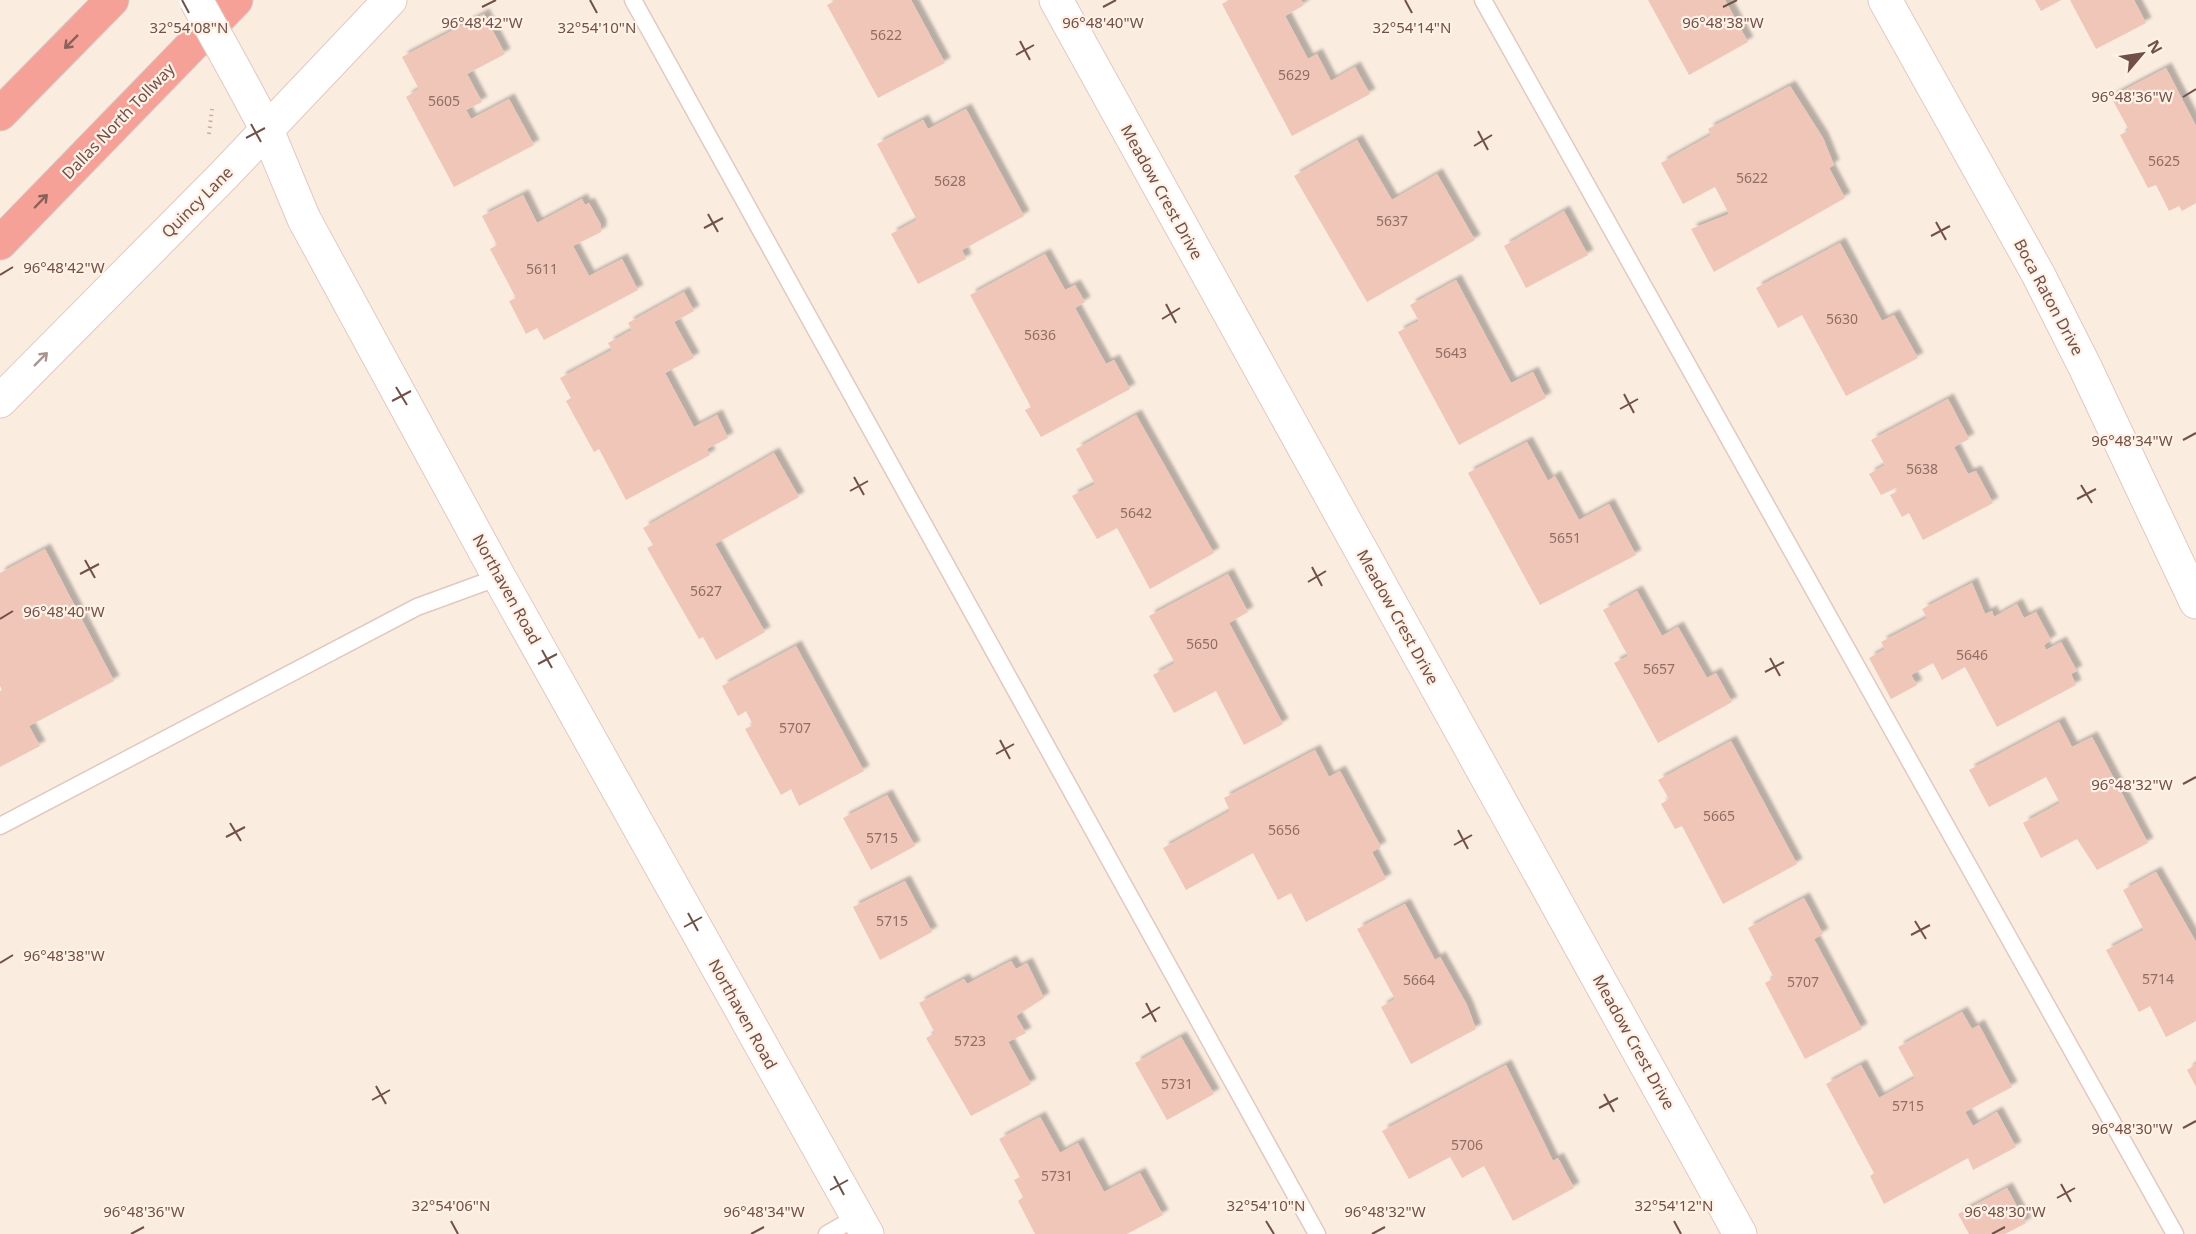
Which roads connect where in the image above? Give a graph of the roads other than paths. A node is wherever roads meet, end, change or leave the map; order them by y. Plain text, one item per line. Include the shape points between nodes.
1 (112, 0) edge
2 (196, 0) edge
3 (236, 0) edge
4 (390, 0) edge
5 (633, 0) edge
6 (1056, 0) edge
7 (1483, 0) edge
8 (1885, 0) edge
9 (0, 114) edge
10 (267, 130) junction
11 (0, 243) edge
12 (0, 400) edge
13 (500, 577) junction
14 (2196, 602) edge
15 (0, 826) edge
16 (862, 1226) edge
17 (827, 1234) edge
18 (1317, 1234) edge
19 (1740, 1234) edge
20 (2175, 1234) edge

1 -> 9 highway
2 - 10 street, Northaven Road, bridge
11 -> 3 highway, Dallas North Tollway
4 - 10 street, Quincy Lane
5 - 18 lane
6 - 19 street, Meadow Crest Drive
7 - 20 lane
8 - 14 street, Boca Raton Drive via 2043,284
12 -> 10 street, Quincy Lane
10 - 13 street, Northaven Road via 304,219
13 - 15 lane via 417,607
13 - 16 street, Northaven Road
16 - 17 lane

